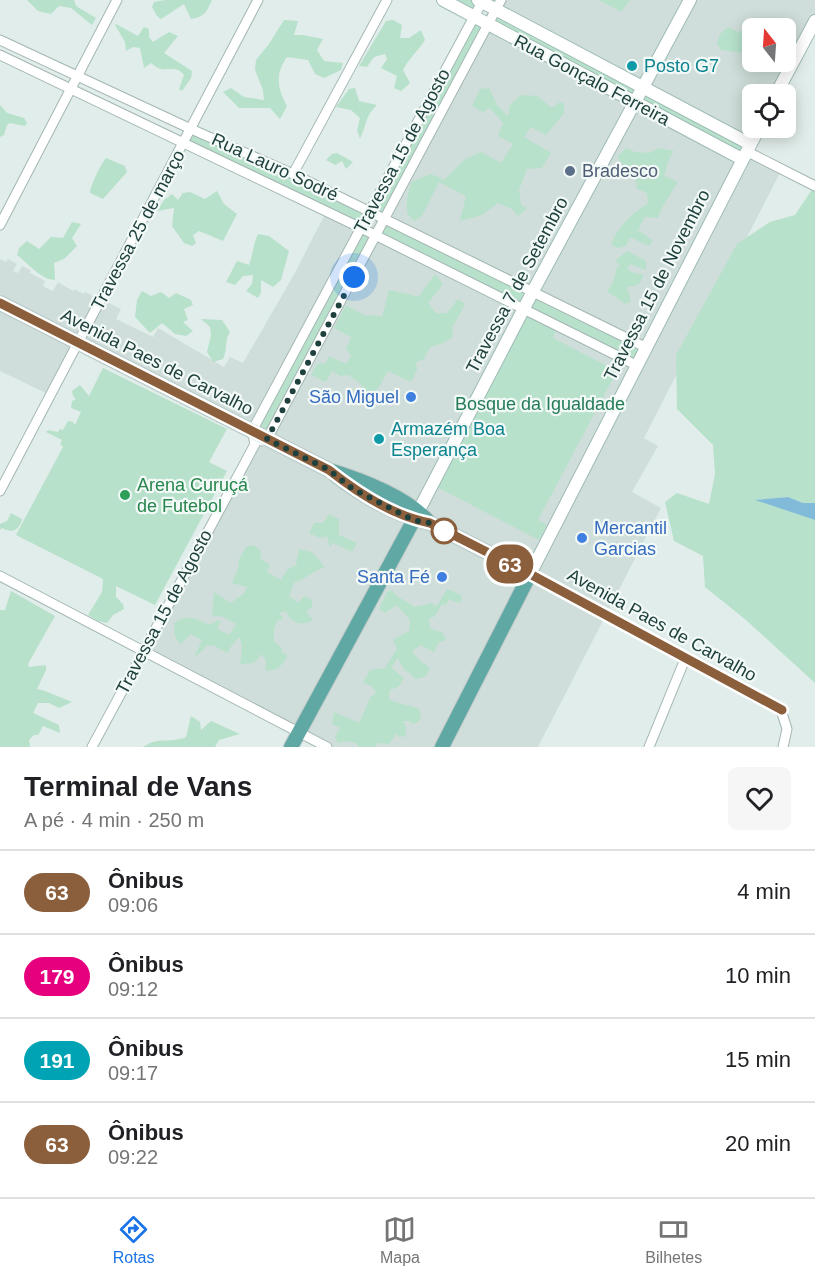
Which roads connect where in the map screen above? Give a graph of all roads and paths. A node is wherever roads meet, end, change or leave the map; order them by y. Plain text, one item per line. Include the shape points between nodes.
1 (117, 0) edge
2 (258, 0) edge
3 (387, 0) edge
4 (443, 0) edge
5 (690, 0) edge
6 (481, 1) edge
7 (499, 5) edge
8 (474, 16) junction
9 (815, 21) edge
10 (488, 23) junction
11 (0, 40) edge
12 (0, 55) edge
13 (77, 75) junction
14 (781, 84) edge
15 (71, 88) junction
16 (644, 88) junction
17 (635, 103) junction
18 (191, 129) junction
19 (753, 138) edge
20 (184, 143) junction
21 (746, 151) junction
22 (293, 174) junction
23 (815, 186) edge
24 (369, 211) junction
25 (384, 219) junction
26 (0, 225) edge
27 (361, 228) junction
28 (375, 236) junction
29 (533, 291) junction
30 (0, 303) edge
31 (525, 309) junction
32 (78, 343) junction
33 (645, 347) junction
34 (636, 365) junction
35 (258, 438) junction
36 (0, 491) edge
37 (416, 515) junction
38 (530, 574) junction
39 (0, 576) edge
40 (143, 651) junction
41 (685, 659) junction
42 (299, 732) junction
43 (92, 747) edge
44 (291, 747) edge
45 (327, 747) edge
46 (442, 747) edge
47 (649, 747) edge
48 (783, 747) edge

1 - 13 street
2 - 18 street, Travessa 25 de março
3 - 22 street
4 - 8 street, Rua Gonçalo Ferreira
5 - 16 street, Travessa 7 de Setembro
6 - 7 street, Rua Gonçalo Ferreira
6 - 8 street, Travessa 15 de Agosto
7 - 10 street, Travessa 15 de Agosto
7 - 16 street, Rua Gonçalo Ferreira
8 - 10 street, Rua Gonçalo Ferreira
8 - 24 street, Travessa 15 de Agosto
9 - 14 street
10 - 17 street, Rua Gonçalo Ferreira
10 - 25 street, Travessa 15 de Agosto
11 - 13 street, Rua Lauro Sodré
12 - 15 street, Rua Lauro Sodré
13 - 15 street
13 - 18 street, Rua Lauro Sodré
15 - 20 street, Rua Lauro Sodré
15 - 26 street
16 - 17 street, Travessa 7 de Setembro
16 - 21 street, Rua Gonçalo Ferreira
17 - 21 street, Rua Gonçalo Ferreira
17 - 29 street, Travessa 7 de Setembro
18 - 20 street, Travessa 25 de março
18 - 22 street, Rua Lauro Sodré
19 - 21 street, Travessa 15 de Novembro
20 - 27 street, Rua Lauro Sodré
20 - 32 street, Travessa 25 de março
21 - 23 street
21 - 33 street, Travessa 15 de Novembro
22 - 24 street, Rua Lauro Sodré
24 - 25 street, Rua Lauro Sodré
24 - 27 street, Travessa 15 de Agosto
25 - 28 street, Travessa 15 de Agosto
25 - 29 street, Rua Lauro Sodré
27 - 28 street, Rua Lauro Sodré
27 - 35 street, Travessa 15 de Agosto
28 - 31 street, Rua Lauro Sodré
28 - 35 street, Travessa 15 de Agosto
29 - 31 street, Travessa 7 de Setembro
29 - 33 street, Rua Lauro Sodré
30 - 32 main road, Avenida Paes de Carvalho
31 - 34 street, Rua Lauro Sodré
31 - 37 street, Travessa 7 de Setembro
32 - 35 main road, Avenida Paes de Carvalho
32 - 36 street, Travessa 25 de março
33 - 34 street, Travessa 15 de Novembro
34 - 38 street, Travessa 15 de Novembro
35 - 37 main road, Avenida Paes de Carvalho via 329,470 353,489
35 - 40 street, Travessa 15 de Agosto
37 - 38 main road, Avenida Paes de Carvalho
37 - 42 main road, Travessa 7 de Setembro
38 - 41 street, Avenida Paes de Carvalho
38 - 46 main road, Travessa 15 de Novembro
39 - 40 street
40 - 42 street
40 - 43 street, Travessa 15 de Agosto
41 - 47 street
41 - 48 street, Avenida Paes de Carvalho via 782,710 788,729
42 - 44 main road, Travessa 7 de Setembro
42 - 45 street

